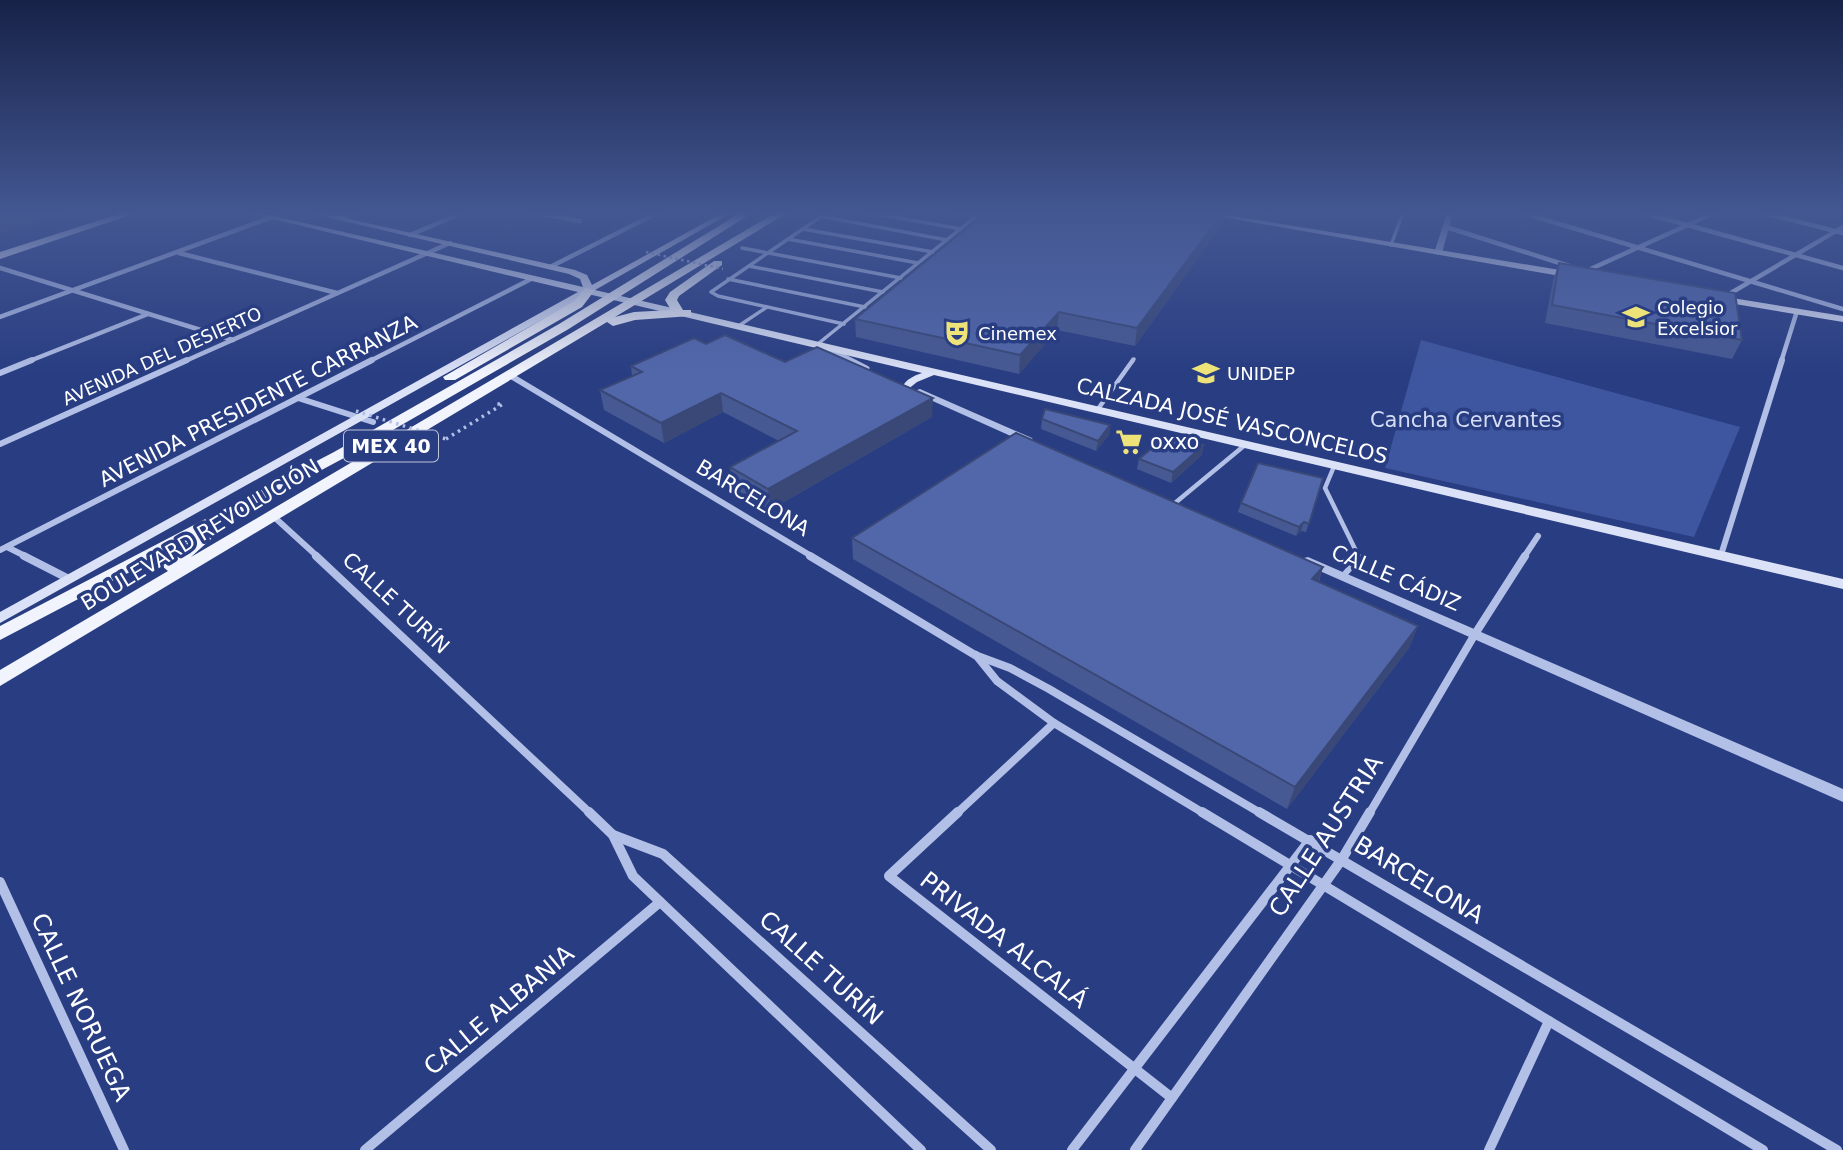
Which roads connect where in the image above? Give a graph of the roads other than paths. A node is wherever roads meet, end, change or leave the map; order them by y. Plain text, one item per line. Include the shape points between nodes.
1 (136, 267) edge
2 (234, 267) edge
3 (397, 267) edge
4 (479, 267) edge
5 (552, 267) edge
6 (631, 267) edge
7 (659, 267) edge
8 (694, 267) edge
9 (714, 267) edge
10 (747, 267) edge
11 (751, 267) edge
12 (841, 267) edge
13 (914, 267) edge
14 (1521, 267) edge
15 (1563, 267) edge
16 (1603, 267) edge
17 (1703, 267) edge
18 (1775, 267) edge
19 (0, 268) edge
20 (1588, 275) junction
21 (901, 278) junction
22 (530, 279) junction
23 (728, 279) junction
24 (1750, 281) junction
25 (72, 290) junction
26 (589, 290) junction
27 (883, 292) junction
28 (337, 293) junction
29 (613, 295) junction
30 (1707, 297) edge
31 (1720, 299) junction
32 (638, 301) junction
33 (767, 307) junction
34 (865, 307) junction
35 (1843, 309) edge
36 (682, 311) junction
37 (1797, 311) junction
38 (148, 314) junction
39 (0, 317) edge
40 (1843, 318) edge
41 (844, 324) junction
42 (740, 325) junction
43 (586, 331) junction
44 (233, 340) junction
45 (819, 344) junction
46 (1134, 359) dead end
47 (935, 371) junction
48 (0, 373) edge
49 (875, 373) edge
50 (511, 376) junction
51 (902, 384) joint
52 (298, 398) junction
53 (1098, 409) junction
54 (363, 417) junction
55 (0, 444) edge
56 (1247, 444) junction
57 (1047, 448) edge
58 (1335, 464) junction
59 (1175, 503) edge
60 (228, 514) junction
61 (273, 516) junction
62 (1538, 536) dead end
63 (4, 549) edge
64 (1721, 555) junction
65 (1297, 556) edge
66 (1343, 576) junction
67 (69, 579) junction
68 (1843, 584) edge
69 (0, 618) edge
70 (89, 626) junction
71 (0, 634) edge
72 (1475, 634) junction
73 (975, 655) junction
74 (0, 679) edge
75 (1054, 723) junction
76 (1843, 796) edge
77 (613, 835) junction
78 (1310, 840) junction
79 (1342, 859) junction
80 (1291, 865) junction
81 (0, 882) edge
82 (1324, 884) junction
83 (660, 902) junction
84 (1549, 1021) junction
85 (1135, 1069) junction
86 (1172, 1098) junction
87 (124, 1150) edge
88 (365, 1150) edge
89 (921, 1150) edge
90 (990, 1150) edge
91 (1072, 1150) edge
92 (1135, 1150) edge
93 (1489, 1150) edge
94 (1763, 1150) edge
95 (1838, 1150) edge

1 - 25 street
2 - 28 street
3 - 28 street, AVENIDA DEL DESIERTO
4 - 22 main road, CALZADA JOSÉ VASCONCELOS
5 - 26 main road via 584,277
6 - 26 main road
7 - 29 main road, MEX 40
8 - 32 main road, BOULEVARD REVOLUCIÓN / MEX 40
9 - 36 main road via 674,294 671,300
10 - 23 lane
11 - 27 lane
12 - 21 lane
13 - 21 lane
14 - 20 main road
15 - 20 street
16 - 20 street
17 - 24 street
18 - 24 street
19 - 25 street
21 - 27 lane
22 - 26 main road, CALZADA JOSÉ VASCONCELOS
22 - 52 street, AVENIDA PRESIDENTE CARRANZA
23 - 33 lane via 713,289 713,294
23 - 34 lane
24 - 31 street
24 - 35 street
25 - 38 street
25 - 39 street
26 - 29 main road, CALZADA JOSÉ VASCONCELOS
26 - 54 main road via 578,304
27 - 34 lane
28 - 44 street, AVENIDA DEL DESIERTO
29 - 32 main road, CALZADA JOSÉ VASCONCELOS
29 - 60 main road, MEX 40 via 394,424
30 - 31 main road
31 - 37 main road
32 - 36 main road, CALZADA JOSÉ VASCONCELOS
32 - 43 main road, BOULEVARD REVOLUCIÓN / MEX 40
33 - 41 lane
33 - 42 lane
34 - 41 lane
36 - 42 main road, CALZADA JOSÉ VASCONCELOS
36 - 43 main road via 634,316
37 - 40 main road
37 - 64 street
38 - 44 street
38 - 48 street
41 - 45 lane
42 - 45 main road, CALZADA JOSÉ VASCONCELOS
43 - 50 main road, BOULEVARD REVOLUCIÓN / MEX 40
44 - 55 street, AVENIDA DEL DESIERTO
45 - 47 main road, CALZADA JOSÉ VASCONCELOS
45 - 49 street
46 - 53 lane
47 - 51 main road
47 - 53 main road, CALZADA JOSÉ VASCONCELOS
50 - 61 main road, BOULEVARD REVOLUCIÓN / MEX 40
50 - 73 street, BARCELONA
51 - 57 street
52 - 54 street
52 - 63 street, AVENIDA PRESIDENTE CARRANZA
53 - 56 main road, CALZADA JOSÉ VASCONCELOS
54 - 60 main road
54 - 67 main road
56 - 58 main road, CALZADA JOSÉ VASCONCELOS
56 - 59 lane
58 - 64 main road, CALZADA JOSÉ VASCONCELOS
58 - 66 lane via 1325,488 1359,558
60 - 70 main road via 187,554
60 - 71 main road, MEX 40
61 - 70 main road, BOULEVARD REVOLUCIÓN / MEX 40
61 - 77 street, CALLE TURÍN
62 - 72 street, CALLE AUSTRIA
63 - 67 street
64 - 68 main road, CALZADA JOSÉ VASCONCELOS
65 - 66 street, CALLE CÁDIZ
66 - 72 street, CALLE CÁDIZ
67 - 69 main road
70 - 74 main road, BOULEVARD REVOLUCIÓN / MEX 40
72 - 76 street, CALLE CÁDIZ
72 - 79 street, CALLE AUSTRIA
73 - 75 street, BARCELONA via 997,681
73 - 78 street, BARCELONA via 1049,689
75 - 80 street, BARCELONA
75 - 85 street, PRIVADA ALCALÁ via 889,876
77 - 83 street, CALLE TURÍN via 633,876
77 - 90 street, CALLE TURÍN via 663,854
78 - 79 street, BARCELONA
78 - 80 street, CALLE AUSTRIA
79 - 82 street, CALLE AUSTRIA
79 - 95 street, BARCELONA
80 - 82 street, BARCELONA
80 - 85 street, CALLE AUSTRIA
81 - 87 street, CALLE NORUEGA
82 - 84 street, BARCELONA
82 - 86 street, CALLE AUSTRIA
83 - 88 street, CALLE ALBANIA
83 - 89 street, CALLE TURÍN
84 - 93 street
84 - 94 street, BARCELONA
85 - 86 street, PRIVADA ALCALÁ
85 - 91 street, CALLE AUSTRIA
86 - 92 street, CALLE AUSTRIA

